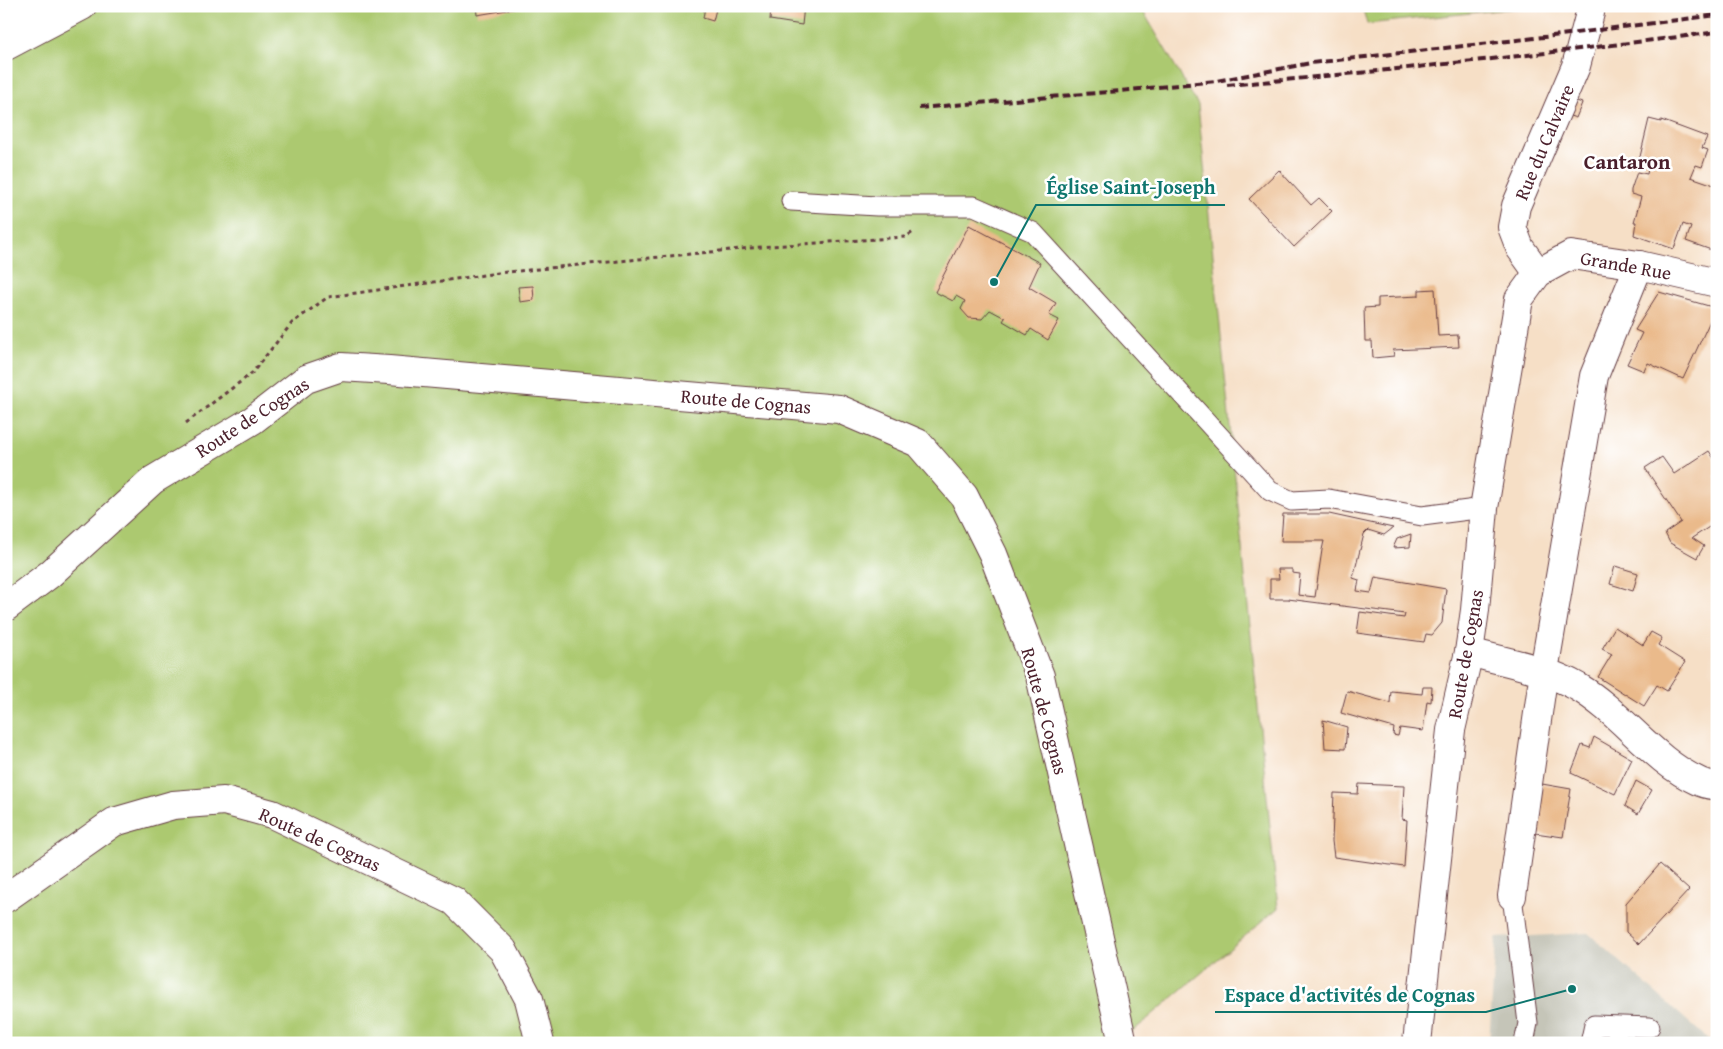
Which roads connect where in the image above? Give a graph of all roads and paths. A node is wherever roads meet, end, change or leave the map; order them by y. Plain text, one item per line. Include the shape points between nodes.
1 (37, 6) edge
2 (82, 6) edge
3 (1590, 6) edge
4 (6, 22) edge
5 (6, 46) edge
6 (790, 201) dead end
7 (914, 232) dead end
8 (1638, 264) junction
9 (1538, 273) junction
10 (1717, 283) edge
11 (182, 426) dead end
12 (1484, 508) junction
13 (6, 607) edge
14 (1468, 652) junction
15 (1544, 671) junction
16 (1717, 786) edge
17 (1512, 896) joint
18 (6, 898) edge
19 (1650, 1027) dead end
20 (540, 1043) edge
21 (1123, 1043) edge
22 (1417, 1043) edge
23 (1524, 1043) edge
24 (1590, 1043) edge

1 - 4 street
2 - 5 street
3 - 9 street, Rue du Calvaire via 1576,66 1514,213 1512,227 1520,248
6 - 12 lane via 877,206 974,206 1033,232 1270,491 1292,501 1329,499 1422,516
7 - 11 path via 906,237 771,246 498,273 328,297 292,323 252,373
8 - 9 street, Grande Rue via 1571,255
8 - 10 street, Grande Rue
8 - 15 street via 1594,376
9 - 12 street, Route de Cognas via 1519,299
12 - 14 street, Route de Cognas
13 - 21 street, Route de Cognas via 50,574 152,480 253,420 306,379 341,367 839,409 918,443 964,496 993,554 1040,676
14 - 15 street
14 - 22 street, Route de Cognas via 1451,730
15 - 16 street via 1586,693 1623,721 1666,762 1699,782
15 - 17 street
17 - 23 lane via 1528,1023
18 - 20 street, Route de Cognas via 114,822 173,805 224,801 272,814 454,901 503,950 529,999
19 - 24 lane via 1594,1025

